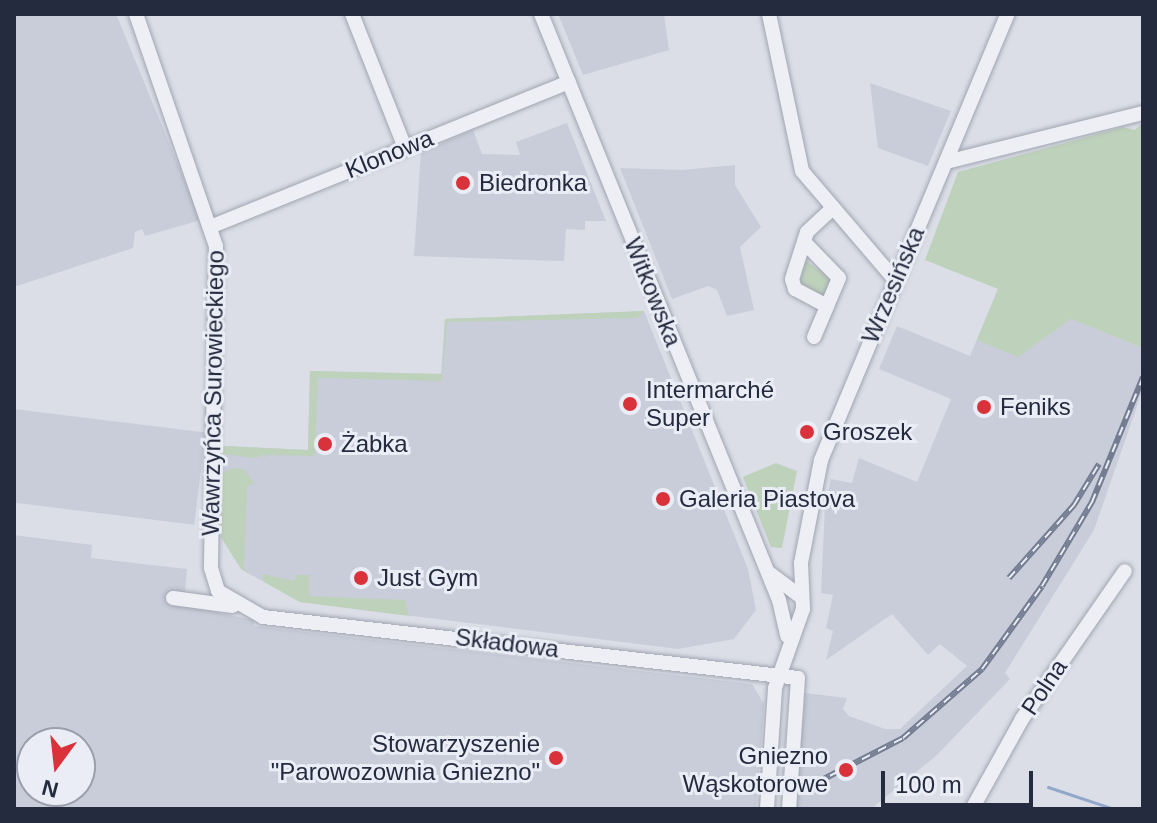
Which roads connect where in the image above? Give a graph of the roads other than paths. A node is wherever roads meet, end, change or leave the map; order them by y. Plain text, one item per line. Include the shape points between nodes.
1 (136, 14) edge
2 (352, 14) edge
3 (541, 14) edge
4 (769, 14) edge
5 (1008, 14) edge
6 (569, 82) junction
7 (1143, 113) edge
8 (405, 148) junction
9 (946, 162) junction
10 (832, 209) junction
11 (210, 227) junction
12 (804, 242) junction
13 (895, 280) junction
14 (827, 306) junction
15 (814, 337) dead end
16 (798, 569) junction
17 (1125, 571) dead end
18 (770, 574) junction
19 (215, 586) junction
20 (789, 596) junction
21 (173, 598) dead end
22 (189, 600) junction
23 (238, 606) junction
24 (790, 617) junction
25 (778, 676) junction
26 (767, 809) edge
27 (789, 809) edge
28 (972, 809) edge

1 - 11 street, Wawrzyńca Surowieckiego
2 - 8 street
3 - 6 street, Witkowska
4 - 10 street via 802,171
5 - 9 street, Wrzesińska
6 - 8 street, Klonowa
6 - 18 street, Witkowska
7 - 9 street
8 - 11 street, Klonowa
9 - 13 street, Wrzesińska
10 - 12 street via 807,232
10 - 13 street
11 - 19 street, Wawrzyńca Surowieckiego via 218,258
12 - 14 street via 839,278
12 - 14 street via 792,279 795,289
13 - 16 street, Wrzesińska via 825,448
14 - 15 street
16 - 18 street
16 - 20 street, Wrzesińska
17 - 28 street, Polna via 1022,719
18 - 20 street, Witkowska
19 - 22 street
19 - 23 street, Składowa
20 - 24 street, Witkowska
20 - 24 street, Wrzesińska via 803,609
21 - 22 street, Składowa
22 - 23 street, Składowa
23 - 25 street, Składowa via 263,617
24 - 25 street
25 - 26 street
25 - 27 street via 798,678

